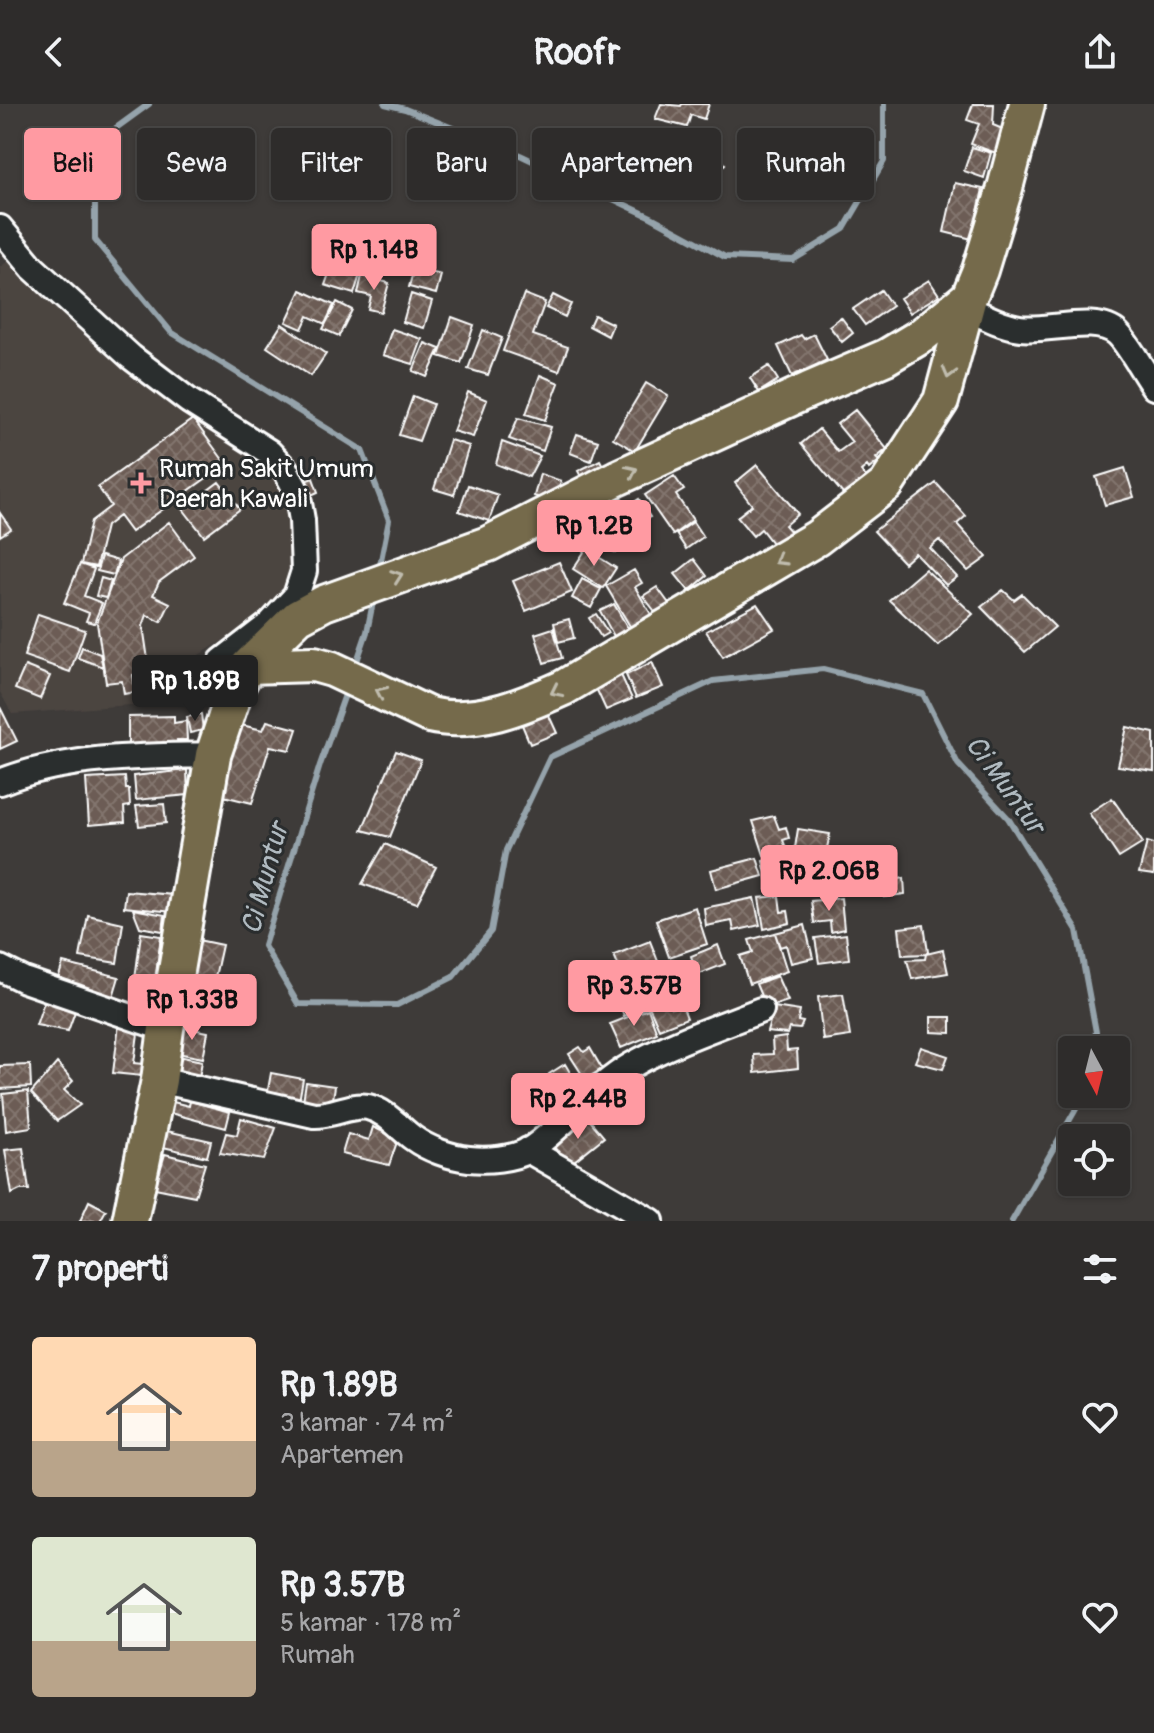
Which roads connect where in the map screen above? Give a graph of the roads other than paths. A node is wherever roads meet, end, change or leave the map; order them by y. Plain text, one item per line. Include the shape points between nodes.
1 (1027, 104) edge
2 (0, 228) edge
3 (968, 302) junction
4 (1154, 387) edge
5 (248, 666) junction
6 (228, 707) junction
7 (213, 755) junction
8 (0, 782) edge
9 (0, 968) edge
10 (761, 1010) dead end
11 (166, 1029) junction
12 (159, 1080) junction
13 (528, 1150) junction
14 (130, 1221) edge
15 (651, 1221) edge

1 - 3 highway
2 - 6 street via 33,268 131,357 269,452 297,492 304,571 296,596 222,661 218,692
3 - 4 street via 1004,325 1110,328
5 -> 3 highway via 298,617 324,603 488,544 617,478 886,357
3 -> 5 highway via 941,401 886,485 817,538 563,688 521,707 457,719 429,715 314,664
5 - 6 highway
6 - 7 highway
7 - 8 street via 94,760
7 - 11 highway
9 - 11 street
10 - 13 street via 630,1066
11 - 12 highway
12 - 13 street via 314,1115 368,1107 438,1152 469,1159 504,1158
12 - 14 highway
13 - 15 street

